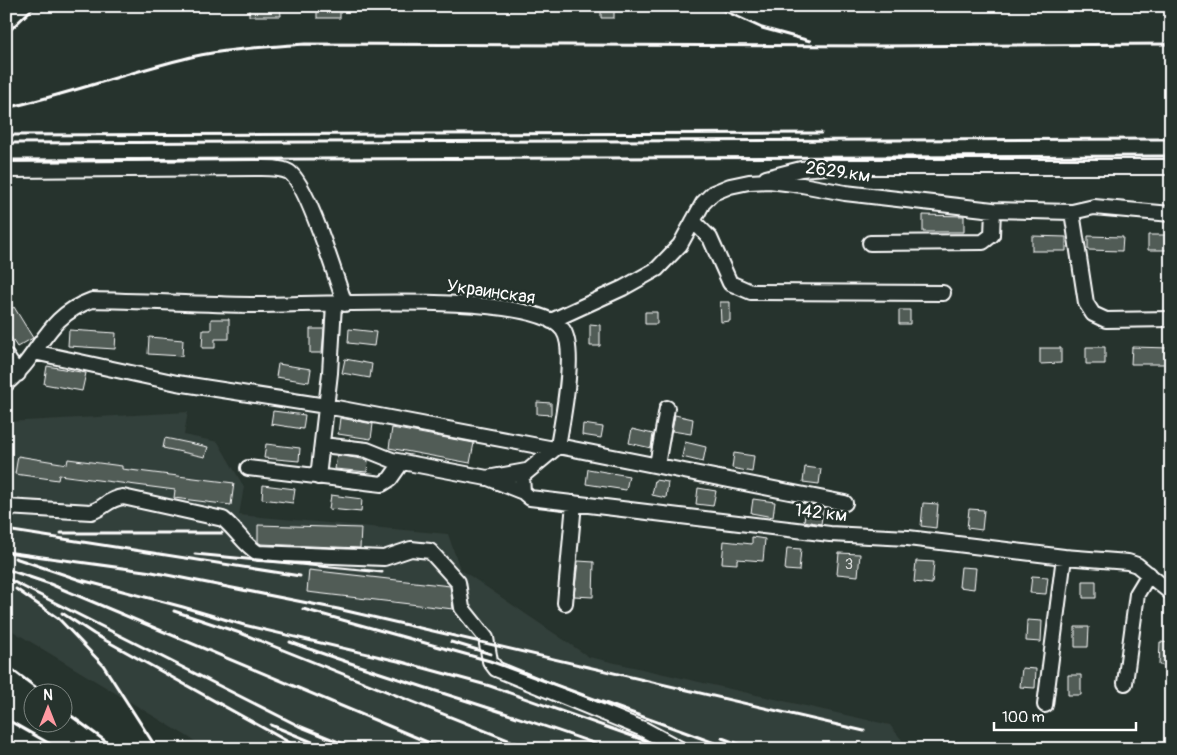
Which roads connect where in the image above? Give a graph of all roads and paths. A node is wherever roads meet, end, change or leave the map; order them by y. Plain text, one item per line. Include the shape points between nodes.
1 (1171, 167) edge
2 (6, 170) edge
3 (748, 182) junction
4 (993, 210) junction
5 (1072, 212) junction
6 (1171, 214) edge
7 (693, 221) junction
8 (870, 243) dead end
9 (943, 293) dead end
10 (339, 304) junction
11 (1171, 319) edge
12 (551, 321) junction
13 (34, 352) junction
14 (6, 356) edge
15 (18, 374) junction
16 (6, 384) edge
17 (326, 406) junction
18 (667, 408) dead end
19 (322, 445) junction
20 (556, 448) junction
21 (397, 461) junction
22 (657, 466) junction
23 (248, 468) dead end
24 (526, 471) junction
25 (318, 477) junction
26 (487, 478) junction
27 (523, 492) junction
28 (574, 503) junction
29 (845, 503) dead end
30 (6, 507) edge
31 (1064, 557) junction
32 (1149, 574) junction
33 (1171, 593) edge
34 (565, 603) dead end
35 (1124, 683) dead end
36 (1045, 704) dead end
37 (680, 749) edge

1 - 3 street via 826,167 801,169
2 - 10 street via 254,168 287,171 294,176 308,200
3 - 4 street, 2629 км via 802,185
3 - 7 street, 2629 км via 713,193
4 - 5 street, 2629 км
4 - 8 street via 992,234 983,242
5 - 6 street, 2629 км via 1094,207
5 - 11 street via 1086,303 1094,314 1106,320
7 - 9 street via 710,238 730,284 751,292
7 - 12 street, 2629 км via 680,244 657,269
10 - 12 street, Украинская via 468,304
10 - 13 street, Украинская via 92,300 75,306 59,318
10 - 17 street
12 - 20 street, Украинская via 565,332 568,348 568,391
13 - 15 street, Украинская
13 - 17 street via 177,383
14 - 15 street
15 - 16 street, Украинская
17 - 19 street
17 - 20 street
18 - 22 street
19 - 21 street via 367,450
19 - 25 street
20 - 22 street
20 - 24 street
21 - 25 street via 390,480 382,484
21 - 26 street
22 - 29 street
23 - 25 street
24 - 26 street
24 - 27 street via 522,476
26 - 27 street, 142 км
27 - 28 street, 142 км via 530,498
28 - 31 street, 142 км via 830,534 908,538
28 - 34 street
30 - 37 street via 91,512 100,510 107,501 123,497 223,519 258,553 384,558 411,548 430,551 458,582 462,608 486,638 487,653 496,669 644,730
31 - 32 street, 142 км via 1128,562
31 - 36 street
32 - 33 street, 142 км
32 - 35 street via 1137,594

